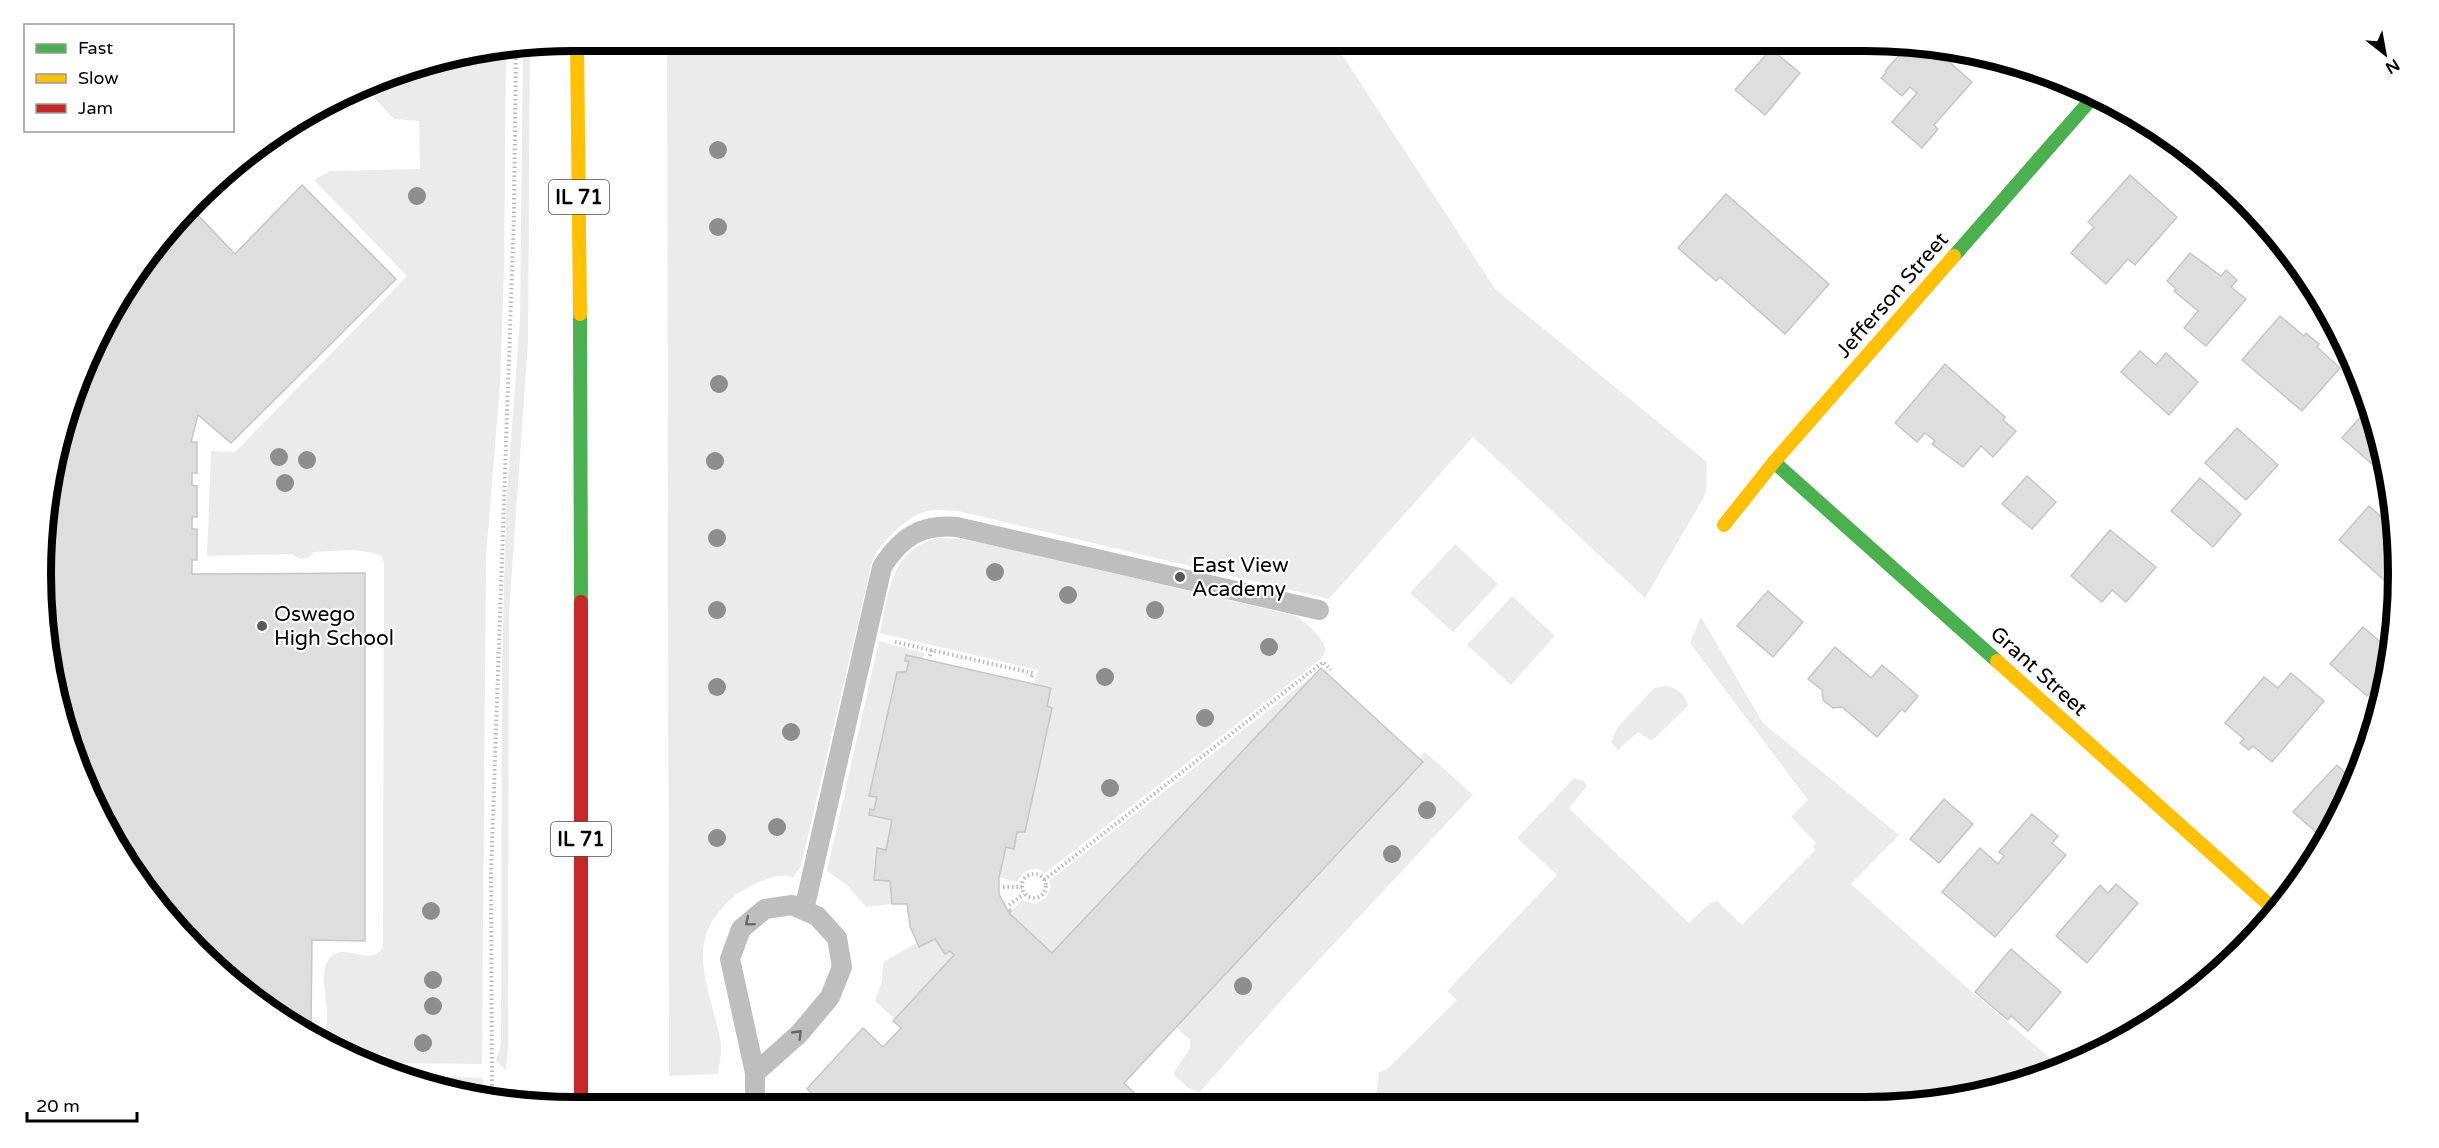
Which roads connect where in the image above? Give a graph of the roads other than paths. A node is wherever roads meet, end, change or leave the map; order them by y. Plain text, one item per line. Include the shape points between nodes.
1 (577, 51) edge
2 (2089, 102) edge
3 (1774, 462) junction
4 (1724, 525) dead end
5 (1318, 610) dead end
6 (2269, 905) edge
7 (804, 910) junction
8 (755, 1073) junction
9 (581, 1097) edge
10 (755, 1097) edge

1 - 9 street, IL 71
2 - 3 street, Jefferson Street
3 - 4 street, Jefferson Street
3 - 6 street, Grant Street
5 - 7 lane via 969,530 939,525 907,538 882,567
8 -> 7 lane via 799,1034 830,997 842,967 837,938 817,916
7 -> 8 lane via 792,905 765,909 741,929 730,959
8 - 10 lane

